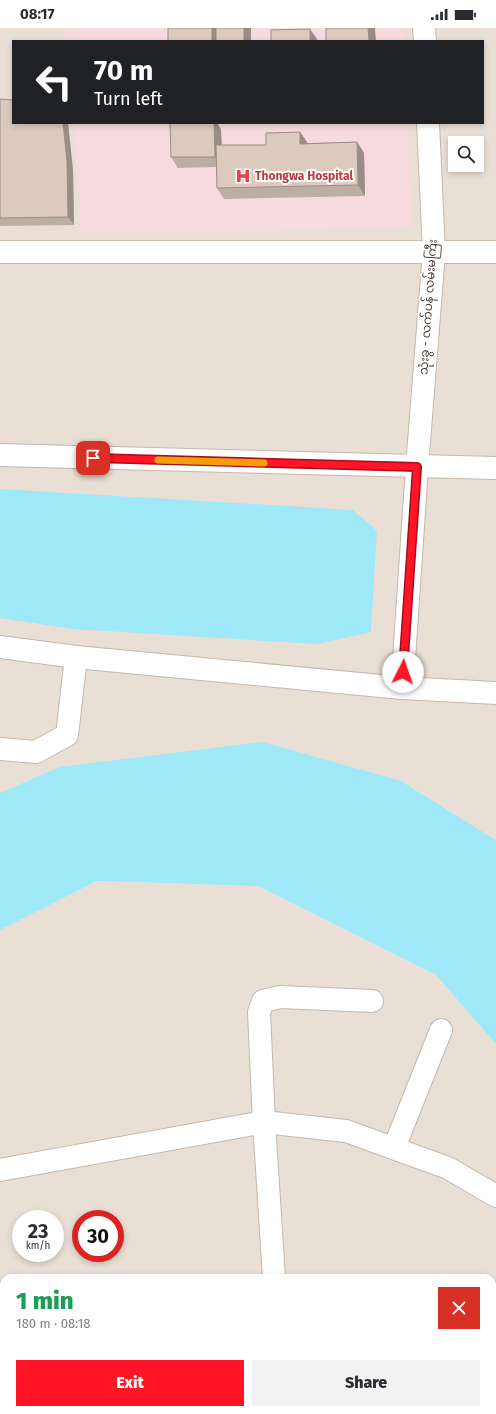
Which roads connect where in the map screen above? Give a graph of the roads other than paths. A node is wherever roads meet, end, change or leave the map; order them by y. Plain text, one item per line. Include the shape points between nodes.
1 (424, 28) edge
2 (425, 40) edge
3 (428, 124) edge
4 (0, 252) edge
5 (434, 252) junction
6 (496, 252) edge
7 (0, 455) edge
8 (417, 467) junction
9 (496, 468) edge
10 (0, 647) edge
11 (76, 657) junction
12 (402, 688) junction
13 (496, 693) edge
14 (0, 749) edge
15 (372, 1001) dead end
16 (441, 1030) dead end
17 (264, 1122) junction
18 (394, 1148) junction
19 (0, 1170) edge
20 (496, 1196) edge
21 (274, 1274) edge

1 - 2 street
3 - 5 street, သုံးခွ - လက်ပန် လမ်းမကြီး
4 - 5 street
5 - 6 street
5 - 8 street, သုံးခွ - လက်ပန် လမ်းမကြီး
7 - 8 street
8 - 9 street
8 - 12 street, သုံးခွ - လက်ပန် လမ်းမကြီး
10 - 11 street
11 - 12 street
11 - 14 street via 67,735 36,752
12 - 13 street
15 - 17 street via 280,997 263,1001 259,1012
16 - 18 street
17 - 18 street via 346,1130
17 - 19 street
17 - 21 street
18 - 20 street via 448,1168

